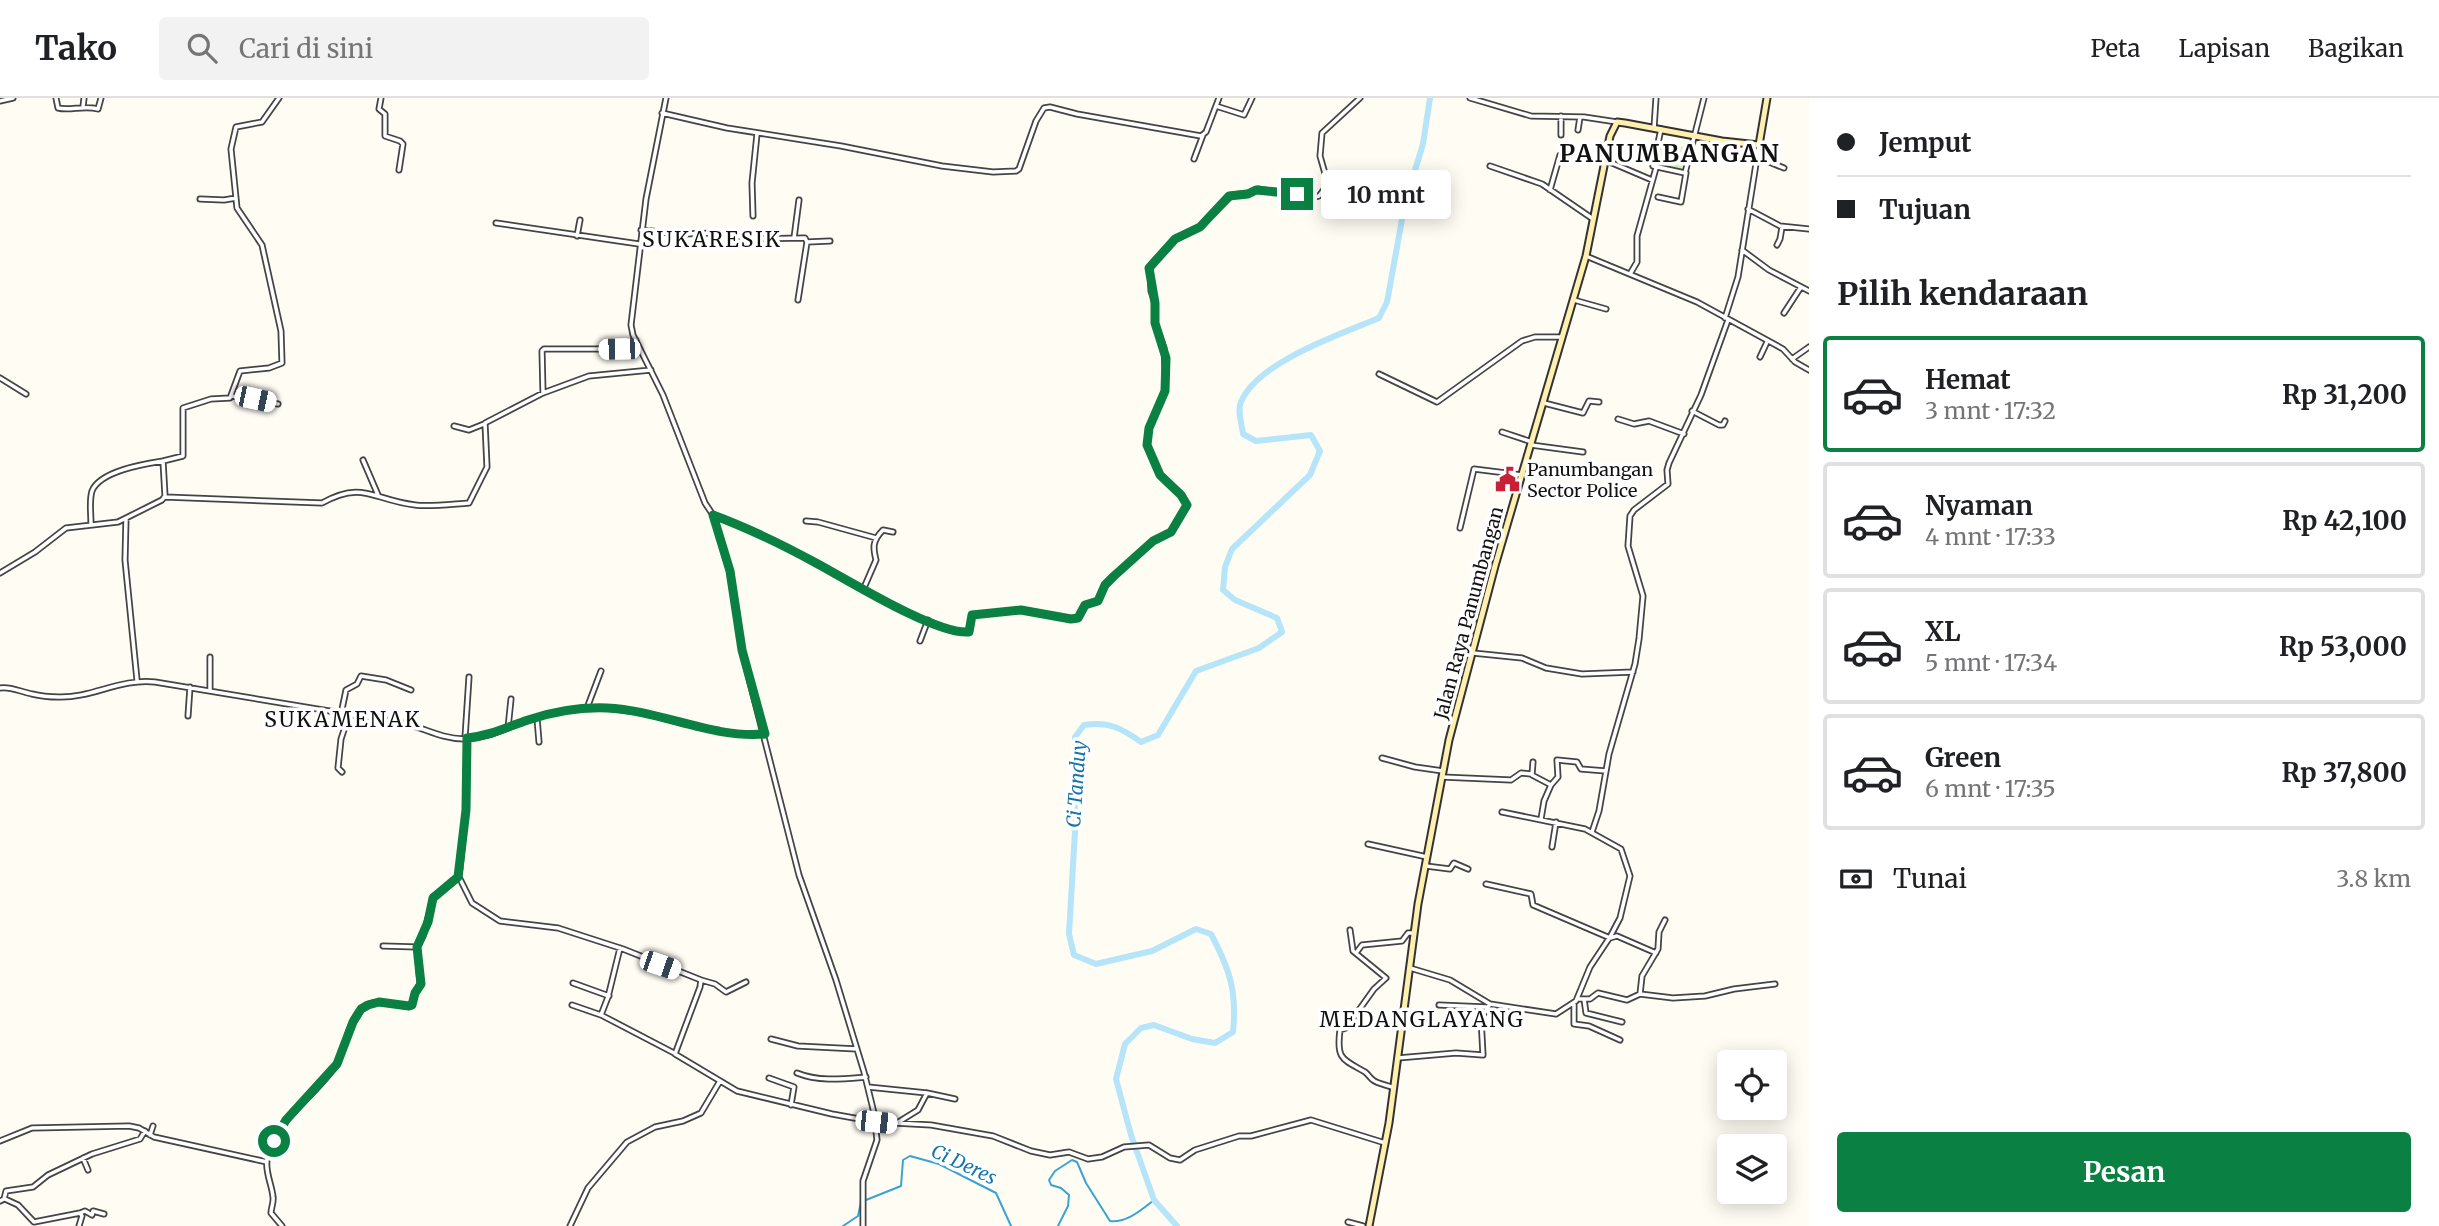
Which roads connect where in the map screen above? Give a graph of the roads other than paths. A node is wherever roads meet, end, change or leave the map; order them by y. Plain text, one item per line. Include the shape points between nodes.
1 (10, 98) edge
2 (56, 98) edge
3 (84, 98) edge
4 (101, 98) edge
5 (279, 98) edge
6 (381, 98) edge
7 (666, 98) edge
8 (1219, 98) edge
9 (1252, 98) edge
10 (1360, 98) edge
11 (1470, 98) edge
12 (1657, 98) edge
13 (1704, 98) edge
14 (1768, 98) edge
15 (1481, 100) edge
16 (0, 102) edge
17 (1216, 106) junction
18 (83, 107) junction
19 (662, 113) junction
20 (1562, 116) junction
21 (1580, 117) junction
22 (1617, 122) junction
23 (1654, 128) junction
24 (1661, 129) junction
25 (1578, 131) dead end
26 (757, 134) junction
27 (1203, 135) junction
28 (1561, 135) dead end
29 (1693, 136) junction
30 (1759, 145) junction
31 (1560, 155) dead end
32 (1757, 157) junction
33 (1194, 159) dead end
34 (1605, 160) junction
35 (1490, 166) dead end
36 (1656, 167) junction
37 (1784, 168) dead end
38 (399, 170) dead end
39 (1686, 172) junction
40 (1652, 180) junction
41 (1550, 190) junction
42 (1658, 197) dead end
43 (236, 198) junction
44 (200, 199) dead end
45 (799, 200) dead end
46 (1748, 209) junction
47 (753, 216) dead end
48 (1593, 219) junction
49 (580, 220) dead end
50 (496, 223) dead end
51 (1782, 227) junction
52 (1809, 229) edge
53 (642, 230) junction
54 (577, 236) junction
55 (794, 238) junction
56 (830, 241) dead end
57 (807, 242) junction
58 (639, 244) junction
59 (1777, 245) dead end
60 (1742, 250) junction
61 (1586, 256) junction
62 (1630, 274) junction
63 (1801, 287) junction
64 (1809, 291) edge
65 (797, 300) dead end
66 (1574, 300) junction
67 (1606, 309) dead end
68 (1784, 313) dead end
69 (1727, 319) junction
70 (1563, 337) junction
71 (636, 340) junction
72 (1768, 342) junction
73 (1809, 347) edge
74 (1760, 357) dead end
75 (1792, 359) junction
76 (651, 370) junction
77 (1809, 370) edge
78 (1379, 374) dead end
79 (0, 378) edge
80 (543, 393) junction
81 (26, 394) dead end
82 (232, 396) junction
83 (1599, 402) dead end
84 (1544, 403) junction
85 (278, 404) dead end
86 (1692, 411) junction
87 (1618, 419) dead end
88 (1725, 421) dead end
89 (484, 424) junction
90 (454, 426) dead end
91 (1502, 432) dead end
92 (1684, 434) junction
93 (1532, 444) junction
94 (1583, 452) dead end
95 (363, 460) dead end
96 (163, 461) junction
97 (1522, 475) junction
98 (377, 495) junction
99 (165, 498) junction
100 (713, 515) junction
101 (126, 519) junction
102 (806, 521) dead end
103 (91, 524) junction
104 (1460, 528) dead end
105 (893, 533) dead end
106 (876, 538) junction
107 (0, 573) edge
108 (863, 590) junction
109 (928, 621) junction
110 (920, 641) dead end
111 (1471, 652) junction
112 (210, 657) dead end
113 (601, 671) dead end
114 (1633, 672) junction
115 (469, 677) dead end
116 (137, 680) junction
117 (190, 687) junction
118 (0, 688) edge
119 (210, 690) junction
120 (411, 690) dead end
121 (511, 699) dead end
122 (587, 708) junction
123 (341, 714) junction
124 (349, 715) junction
125 (188, 716) dead end
126 (537, 718) junction
127 (508, 728) junction
128 (765, 734) junction
129 (466, 738) junction
130 (539, 741) dead end
131 (1382, 758) dead end
132 (1533, 762) dead end
133 (342, 772) dead end
134 (1606, 772) junction
135 (1442, 774) junction
136 (1531, 774) junction
137 (1551, 785) junction
138 (1502, 812) dead end
139 (1541, 819) junction
140 (1556, 822) junction
141 (1592, 832) junction
142 (1368, 844) dead end
143 (1552, 847) dead end
144 (1428, 858) junction
145 (1426, 866) junction
146 (1468, 869) dead end
147 (458, 877) junction
148 (1486, 884) dead end
149 (1665, 920) dead end
150 (1350, 930) dead end
151 (1414, 933) junction
152 (1610, 938) junction
153 (383, 946) dead end
154 (417, 947) junction
155 (620, 948) junction
156 (1355, 953) junction
157 (1656, 953) junction
158 (1409, 968) junction
159 (701, 980) junction
160 (746, 982) dead end
161 (573, 983) dead end
162 (1775, 984) dead end
163 (1640, 993) junction
164 (609, 996) junction
165 (1577, 999) junction
166 (1584, 999) junction
167 (1574, 1004) junction
168 (572, 1005) dead end
169 (1439, 1005) dead end
170 (1488, 1006) junction
171 (601, 1015) junction
172 (1622, 1022) dead end
173 (771, 1039) dead end
174 (1620, 1041) dead end
175 (857, 1049) junction
176 (675, 1054) junction
177 (1398, 1058) junction
178 (797, 1073) dead end
179 (866, 1077) junction
180 (769, 1078) dead end
181 (720, 1082) junction
182 (868, 1087) junction
183 (1394, 1088) junction
184 (927, 1093) junction
185 (955, 1099) dead end
186 (791, 1105) junction
187 (876, 1122) junction
188 (895, 1124) junction
189 (153, 1126) dead end
190 (145, 1131) junction
191 (150, 1135) junction
192 (0, 1141) edge
193 (1385, 1143) junction
194 (83, 1158) junction
195 (267, 1162) junction
196 (88, 1170) dead end
197 (2, 1200) edge
198 (80, 1213) junction
199 (104, 1214) dead end
200 (1348, 1222) dead end
201 (79, 1226) edge
202 (282, 1226) edge
203 (570, 1226) edge
204 (863, 1226) edge
205 (1363, 1226) edge
206 (1369, 1226) edge

1 - 16 street
2 - 18 street via 59,109
3 - 18 street
4 - 18 street via 98,109
5 - 43 street via 262,122 235,128 231,149
6 - 38 street via 385,137 403,144
7 - 19 street
8 - 17 street
9 - 17 street via 1244,115
10 - 109 street via 1322,133 1320,156 1328,181 1319,196 1258,190 1232,195 1200,227 1175,239 1149,268 1155,323 1166,358 1165,391 1146,440 1160,475 1186,500 1186,509 1171,532 1153,541 1114,576 1098,601 1085,605 1075,619 1021,610 972,615 967,632
11 - 15 street
12 - 23 street
13 - 29 street
14 - 30 main road
15 - 20 street via 1525,115
17 - 27 street
19 - 26 street
19 - 53 street
20 - 21 street
20 - 28 street
21 - 22 street
21 - 25 street
22 - 23 main road
22 - 34 main road, Jalan Raya Panumbangan
23 - 24 main road
24 - 29 main road
24 - 36 street
26 - 27 street via 1003,172 1019,169 1038,115 1047,107
26 - 47 street
27 - 33 street
29 - 30 main road
29 - 39 street
30 - 32 street
31 - 41 street
32 - 37 street
32 - 46 street
34 - 40 street
34 - 48 main road, Jalan Raya Panumbangan
35 - 41 street
36 - 39 street
36 - 40 street
39 - 42 street via 1681,202
40 - 62 street via 1637,238 1637,262
41 - 48 street
43 - 44 street
43 - 82 street via 238,211 262,245 283,361 269,368 240,371
45 - 55 street
46 - 51 street
46 - 60 street
48 - 61 main road, Jalan Raya Panumbangan
49 - 54 street
50 - 54 street
51 - 52 street
51 - 59 street
53 - 55 street
53 - 58 street
54 - 58 street
55 - 57 street
56 - 57 street
57 - 65 street
58 - 71 street via 630,321
60 - 63 street
60 - 69 street
61 - 62 street
61 - 66 main road, Jalan Raya Panumbangan
62 - 69 street
63 - 64 street
63 - 68 street
66 - 67 street
66 - 70 main road, Jalan Raya Panumbangan
69 - 72 street
69 - 86 street
70 - 78 street via 1522,341 1437,402
70 - 84 main road, Jalan Raya Panumbangan
71 - 76 street
71 - 80 street via 621,349 544,349
72 - 74 street
72 - 75 street
73 - 75 street
75 - 77 street
76 - 80 street via 602,373
76 - 100 street
79 - 81 street
80 - 89 street
82 - 85 street
82 - 96 street via 183,408 183,456
83 - 84 street via 1589,401 1583,413
84 - 93 main road, Jalan Raya Panumbangan
86 - 88 street via 1721,426
86 - 92 street
87 - 92 street via 1634,424 1649,421
89 - 90 street via 470,430
89 - 98 street via 487,467 470,503 421,506
91 - 93 street
92 - 114 street via 1667,470 1668,484 1630,516 1628,546 1643,596
93 - 94 street
93 - 97 main road, Jalan Raya Panumbangan
95 - 98 street
96 - 99 street
96 - 103 street via 118,471 99,482 91,493
97 - 104 street via 1475,469
97 - 111 main road, Jalan Raya Panumbangan
98 - 99 street via 363,491 322,503
99 - 101 street
100 - 108 street via 795,552
100 - 128 street via 730,571 742,650
101 - 103 street
101 - 116 street via 125,560
102 - 106 street
103 - 107 street via 66,528
105 - 106 street via 883,530
106 - 108 street via 876,560
108 - 109 street
109 - 110 street
111 - 114 street via 1522,658 1582,674
111 - 135 main road, Jalan Raya Panumbangan
112 - 119 street
113 - 122 street
114 - 134 street
115 - 129 street
116 - 117 street
116 - 118 street via 82,696 34,695
117 - 119 street
117 - 125 street
119 - 123 street
120 - 123 street via 361,676 346,690
121 - 127 street
122 - 126 street
122 - 128 street via 633,710 714,729
123 - 124 street
124 - 129 street via 410,725 436,736
124 - 133 street via 339,748
126 - 127 street
126 - 130 street
127 - 129 street
128 - 175 street via 799,875
129 - 147 street via 466,810
131 - 135 street
132 - 136 street
134 - 137 street via 1581,769 1576,761 1557,760 1558,777
134 - 141 street
135 - 136 street via 1513,780 1521,773
135 - 144 main road, Jalan Raya Panumbangan
136 - 137 street
137 - 139 street
138 - 139 street
139 - 140 street
140 - 141 street
140 - 143 street
141 - 152 street via 1621,849 1630,876
142 - 144 street
144 - 145 main road, Jalan Raya Panumbangan
145 - 146 street via 1450,869 1454,863
145 - 151 main road, Jalan Raya Panumbangan
147 - 154 street via 433,898
147 - 155 street via 472,903 500,921 558,928
148 - 152 street via 1531,894 1533,905
149 - 157 street
150 - 156 street
151 - 156 street via 1401,941 1362,946
151 - 158 main road, Jalan Raya Panumbangan
152 - 157 street via 1617,936
152 - 165 street via 1590,967
153 - 154 street
154 - 195 street via 421,984 411,1006 379,1002 361,1009 337,1064 286,1120
155 - 159 street
155 - 164 street
156 - 183 street via 1386,978 1340,1030 1341,1055 1373,1080
157 - 163 street via 1642,976
158 - 170 street via 1450,980
158 - 177 main road, Jalan Raya Panumbangan
159 - 160 street via 726,992
159 - 176 street
161 - 164 street
162 - 163 street via 1705,996
163 - 166 street via 1627,1000 1598,993
164 - 171 street
165 - 166 street
165 - 167 street
166 - 172 street via 1586,1013
167 - 170 street via 1556,1014
167 - 174 street via 1574,1024
168 - 171 street
169 - 170 street
170 - 177 street via 1481,1018 1483,1055
171 - 176 street
173 - 175 street via 799,1046
175 - 179 street
176 - 181 street
177 - 183 main road, Jalan Raya Panumbangan
178 - 179 street via 837,1080
179 - 182 street
180 - 186 street via 794,1087
181 - 186 street
181 - 203 street via 701,1113 627,1142 588,1188
182 - 184 street
182 - 187 street
183 - 193 main road, Jalan Raya Panumbangan
184 - 185 street
184 - 188 street via 918,1110
186 - 187 street
187 - 188 street
187 - 204 street via 877,1140 863,1181
188 - 193 street via 986,1134 1039,1153 1057,1156 1069,1152 1083,1158 1149,1145 1180,1160 1195,1150 1236,1137 1311,1120
189 - 191 street
190 - 191 street
190 - 192 street via 129,1126 32,1128
190 - 194 street via 140,1139
191 - 195 street
193 - 206 main road, Jalan Raya Panumbangan
194 - 196 street
194 - 197 street via 36,1185 6,1191
195 - 202 street via 271,1213
197 - 198 street via 18,1205 34,1222
198 - 199 street
198 - 201 street
200 - 205 street

